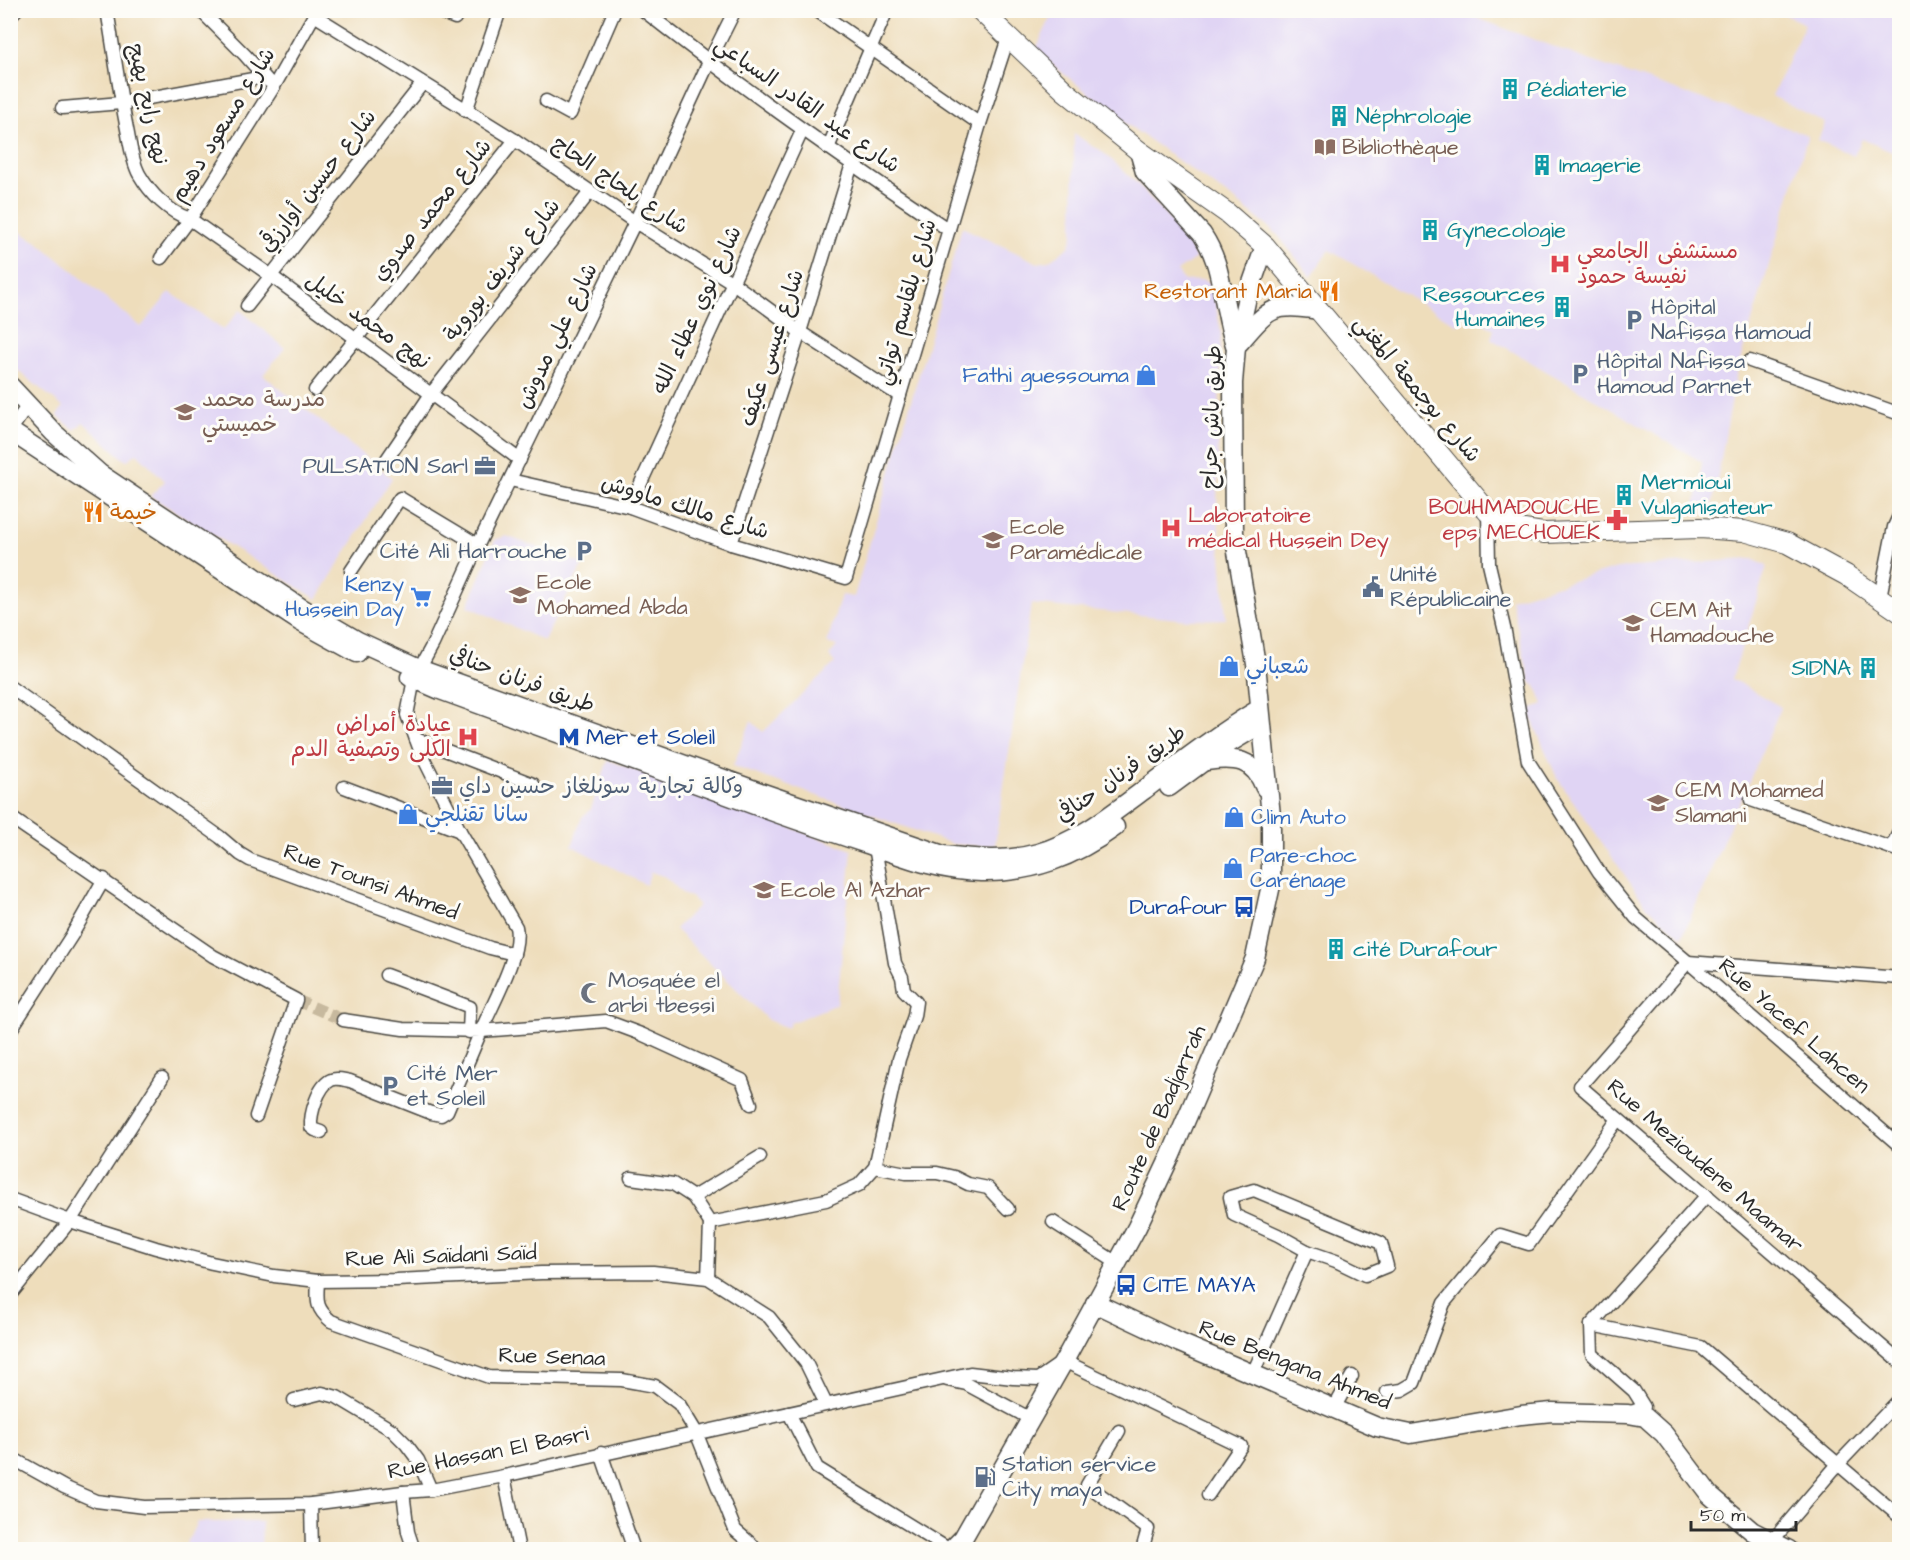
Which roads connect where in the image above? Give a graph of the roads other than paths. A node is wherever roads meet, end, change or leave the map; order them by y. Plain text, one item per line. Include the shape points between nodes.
1 (16, 10) edge
2 (108, 10) edge
3 (200, 10) edge
4 (435, 10) edge
5 (458, 10) edge
6 (500, 10) edge
7 (615, 10) edge
8 (643, 10) edge
9 (735, 10) edge
10 (816, 10) edge
11 (887, 10) edge
12 (980, 10) edge
13 (315, 13) edge
14 (10, 16) edge
15 (1008, 38) junction
16 (870, 49) junction
17 (709, 62) junction
18 (264, 77) junction
19 (422, 84) junction
20 (273, 88) junction
21 (546, 100) dead end
22 (121, 103) junction
23 (62, 108) dead end
24 (466, 111) junction
25 (980, 124) junction
26 (802, 131) junction
27 (515, 140) junction
28 (828, 148) junction
29 (1139, 151) junction
30 (852, 164) junction
31 (590, 192) junction
32 (190, 219) junction
33 (635, 222) junction
34 (949, 230) junction
35 (1265, 246) junction
36 (161, 258) dead end
37 (270, 275) junction
38 (733, 283) junction
39 (247, 306) dead end
40 (1319, 310) junction
41 (800, 332) junction
42 (355, 338) junction
43 (1236, 347) junction
44 (1750, 361) dead end
45 (10, 386) edge
46 (315, 390) dead end
47 (431, 394) junction
48 (900, 396) junction
49 (28, 405) junction
50 (1899, 414) edge
51 (10, 431) edge
52 (520, 460) junction
53 (385, 462) dead end
54 (510, 480) junction
55 (630, 507) junction
56 (1488, 512) junction
57 (1899, 514) edge
58 (730, 544) junction
59 (478, 545) junction
60 (351, 571) dead end
61 (846, 578) joint
62 (1880, 597) junction
63 (1899, 612) edge
64 (1256, 664) joint
65 (416, 674) junction
66 (1257, 686) junction
67 (10, 687) edge
68 (1260, 717) junction
69 (1226, 729) junction
70 (416, 739) junction
71 (1204, 761) junction
72 (533, 784) dead end
73 (344, 787) dead end
74 (1751, 800) dead end
75 (1270, 801) junction
76 (10, 817) edge
77 (1899, 830) edge
78 (460, 831) junction
79 (875, 847) junction
80 (1895, 849) edge
81 (104, 879) junction
82 (514, 954) junction
83 (1688, 962) junction
84 (386, 975) dead end
85 (1899, 978) edge
86 (15, 1014) edge
87 (343, 1020) tunnel mouth
88 (10, 1031) edge
89 (475, 1032) junction
90 (162, 1078) dead end
91 (751, 1104) dead end
92 (256, 1116) dead end
93 (1618, 1119) junction
94 (321, 1132) dead end
95 (1899, 1146) edge
96 (760, 1156) dead end
97 (875, 1167) junction
98 (631, 1178) dead end
99 (1707, 1195) junction
100 (693, 1197) junction
101 (10, 1199) edge
102 (1008, 1209) dead end
103 (70, 1221) junction
104 (1053, 1222) dead end
105 (710, 1223) junction
106 (1307, 1251) junction
107 (1117, 1263) junction
108 (708, 1278) junction
109 (318, 1281) junction
110 (10, 1295) edge
111 (1095, 1303) junction
112 (1592, 1325) junction
113 (1064, 1361) junction
114 (1899, 1362) edge
115 (1253, 1374) junction
116 (1352, 1376) dead end
117 (942, 1380) junction
118 (1388, 1392) dead end
119 (1899, 1399) edge
120 (294, 1400) dead end
121 (826, 1404) junction
122 (1333, 1410) junction
123 (789, 1413) junction
124 (1628, 1413) junction
125 (1031, 1419) junction
126 (1119, 1431) dead end
127 (696, 1432) junction
128 (601, 1453) junction
129 (10, 1456) edge
130 (1839, 1463) junction
131 (504, 1476) junction
132 (431, 1490) junction
133 (403, 1492) junction
134 (1208, 1496) dead end
135 (311, 1504) junction
136 (1899, 1517) edge
137 (1772, 1541) junction
138 (312, 1550) edge
139 (414, 1550) edge
140 (519, 1550) edge
141 (634, 1550) edge
142 (758, 1550) edge
143 (950, 1550) edge
144 (1142, 1550) edge
145 (1789, 1550) edge

1 - 14 street
2 - 22 street, نهج رابح بهيج
3 - 18 street
4 - 5 street via 455,18
6 - 24 street
7 - 21 street via 570,114
8 - 17 street, شارع عبد القادر السباعي
9 - 17 street, شارع علي مدوش
10 - 16 street
11 - 16 street
12 - 15 main road, شارع بوجمعة المغني
13 - 19 street, شارع بلحاج الحاج
13 - 20 street, شارع مسعود دهيم
15 - 25 street, شارع بلقاسم تواتي
15 - 29 main road, شارع بوجمعة المغني
16 - 25 street
16 - 28 street
17 - 26 street, شارع عبد القادر السباعي
17 - 33 street, شارع علي مدوش
18 - 20 street
18 - 22 street
19 - 24 street, شارع بلحاج الحاج
19 - 37 street, شارع حسين أوارزقي
20 - 32 street, شارع مسعود دهيم
22 - 23 street
22 - 32 street, نهج رابح بهيج via 138,172 162,202
24 - 27 street, شارع بلحاج الحاج
25 - 34 street, شارع بلقاسم تواتي
26 - 28 street, شارع عبد القادر السباعي
26 - 38 street, شارع نوي عطاء الله
27 - 31 street, شارع بلحاج الحاج
27 - 42 street, شارع محمد صدوي
28 - 30 street, شارع عبد القادر السباعي
29 - 35 main road, شارع بوجمعة المغني via 1227,213
29 - 43 main road via 1145,172 1212,250
30 - 34 street, شارع عبد القادر السباعي
30 - 41 street, شارع عيسى عكيف
31 - 33 street, شارع بلحاج الحاج
31 - 47 street, شارع شريف بوروية
32 - 36 street, شارع مسعود دهيم
32 - 37 street, نهج محمد خليل
33 - 38 street, شارع بلحاج الحاج
33 - 52 street, شارع علي مدوش
34 - 48 street, شارع بلقاسم تواتي
35 - 40 main road, شارع بوجمعة المغني
35 - 43 main road, طريق باش جراح via 1247,297
37 - 39 street, شارع حسين أوارزقي
37 - 42 street, نهج محمد خليل
38 - 41 street, شارع بلحاج الحاج
38 - 55 street, شارع نوي عطاء الله
40 - 43 main road via 1285,306 1274,309
40 - 56 main road, شارع بوجمعة المغني
41 - 48 street, شارع بلحاج الحاج
41 - 58 street, شارع عيسى عكيف
42 - 46 street, شارع محمد صدوي
42 - 47 street, نهج محمد خليل
43 - 64 main road, طريق باش جراح via 1234,534
44 - 50 street
45 - 49 main road, طريق فرنان حنافي
47 - 52 street, نهج محمد خليل
47 - 53 street, شارع شريف بوروية
48 - 61 street, شارع بلقاسم تواتي
49 - 51 street
49 - 65 main road, طريق فرنان حنافي via 54,434 133,497 300,607
51 - 65 main road, طريق فرنان حنافي via 299,621 357,653
52 - 54 street, شارع علي مدوش
54 - 55 street, شارع مالك ماووش
54 - 59 street, شارع علي مدوش
55 - 58 street, شارع مالك ماووش
56 - 62 main road, شارع بوجمعة المغني via 1519,529 1544,533 1700,528 1744,531 1786,543
56 - 83 street, Rue Yacef Lahcen via 1489,564 1528,761 1599,872 1635,918
57 - 62 street
58 - 61 street, شارع مالك ماووش
59 - 60 street via 400,498
59 - 65 street, شارع علي مدوش
62 - 63 main road, شارع بوجمعة المغني
64 - 66 main road, Route de Badjarrah
65 - 69 main road, طريق فرنان حنافي via 923,850 966,858 1011,858 1065,843 1092,828
65 - 70 street, شارع علي مدوش via 407,715
65 - 79 main road, طريق فرنان حنافي via 547,729
66 - 68 main road, Route de Badjarrah
66 - 69 main road
67 - 82 street, Rue Tounsi Ahmed via 260,865
68 - 69 main road, طريق فرنان حنافي
68 - 71 main road, طريق فرنان حنافي
68 - 75 main road, Route de Badjarrah
70 - 72 street
70 - 78 street, شارع علي مدوش
71 - 75 main road via 1229,758 1249,764 1261,777
71 - 79 main road, طريق فرنان حنافي via 1092,843 1040,865 998,872 947,869
73 - 78 street
74 - 80 street
75 - 107 main road, Route de Badjarrah via 1271,885 1255,958 1171,1155
76 - 81 street
77 - 80 street
78 - 82 street, شارع علي مدوش via 516,927
79 - 97 street via 895,963 904,990 916,1002
81 - 86 street via 72,935
81 - 92 street via 213,956 296,1000
82 - 89 street
83 - 85 street
83 - 93 street, Rue Mezioudene Maamar via 1580,1086
83 - 95 street, Rue Yacef Lahcen
84 - 89 street via 470,1007
86 - 88 street
87 - 89 street via 403,1029
89 - 91 street via 606,1021 742,1080
89 - 94 street via 447,1111 441,1115 336,1078 326,1084 311,1114 311,1127
90 - 103 street
93 - 99 street, Rue Mezioudene Maamar
93 - 118 street via 1528,1244 1500,1235 1444,1303 1414,1383
96 - 100 street
97 - 102 street via 954,1177 988,1188
97 - 105 street via 859,1185 826,1200
98 - 100 street via 673,1184
99 - 112 street
99 - 114 street, Rue Mezioudene Maamar
100 - 105 street
101 - 103 street, Rue Ali Saïdani Saïd
103 - 109 street, Rue Ali Saïdani Saïd via 212,1263
103 - 110 street
104 - 107 street
105 - 108 street
106 - 106 street via 1365,1275 1386,1266 1380,1243 1254,1190 1230,1197 1234,1215
106 - 115 street
107 - 111 main road, Route de Badjarrah
108 - 109 street, Rue Ali Saïdani Saïd via 654,1272
108 - 121 street, Rue Ali Saïdani Saïd via 769,1317 806,1363
109 - 127 street, Rue Senaa via 317,1302 331,1321 489,1377 622,1380 655,1386 679,1404
111 - 113 main road, Route de Badjarrah
111 - 115 main road, Rue Bengana Ahmed
112 - 124 street via 1592,1354 1634,1391 1644,1407
112 - 130 street via 1701,1347
113 - 117 street, Rue Hassan El Basri via 1038,1379 970,1373
113 - 125 main road, Route de Badjarrah
113 - 134 street via 1241,1446
115 - 122 main road, Rue Bengana Ahmed
116 - 122 street
117 - 121 street, Rue Hassan El Basri
117 - 125 street, Rue Hassan El Basri via 966,1384
119 - 130 street
120 - 132 street via 322,1393 337,1397 392,1430 418,1460
121 - 123 street, Rue Hassan El Basri
122 - 124 main road, Rue Bengana Ahmed via 1377,1428 1411,1434 1552,1412
123 - 127 street, Rue Hassan El Basri
123 - 143 street via 817,1468
124 - 137 main road, Rue Bengana Ahmed via 1645,1418 1664,1434 1710,1495 1752,1531
125 - 143 main road, Route de Badjarrah via 963,1538
126 - 144 street via 1087,1485 1148,1529
127 - 128 street, Rue Hassan El Basri
127 - 142 street, Rue Senaa via 735,1530
128 - 131 street, Rue Hassan El Basri
128 - 141 street
129 - 135 street, Rue Hassan El Basri via 64,1487 109,1504
130 - 136 street
130 - 137 street
131 - 132 street, Rue Hassan El Basri
131 - 140 street
132 - 133 street, Rue Hassan El Basri
133 - 135 street, Rue Hassan El Basri
133 - 139 street
135 - 138 street
137 - 145 main road, Rue Bengana Ahmed

